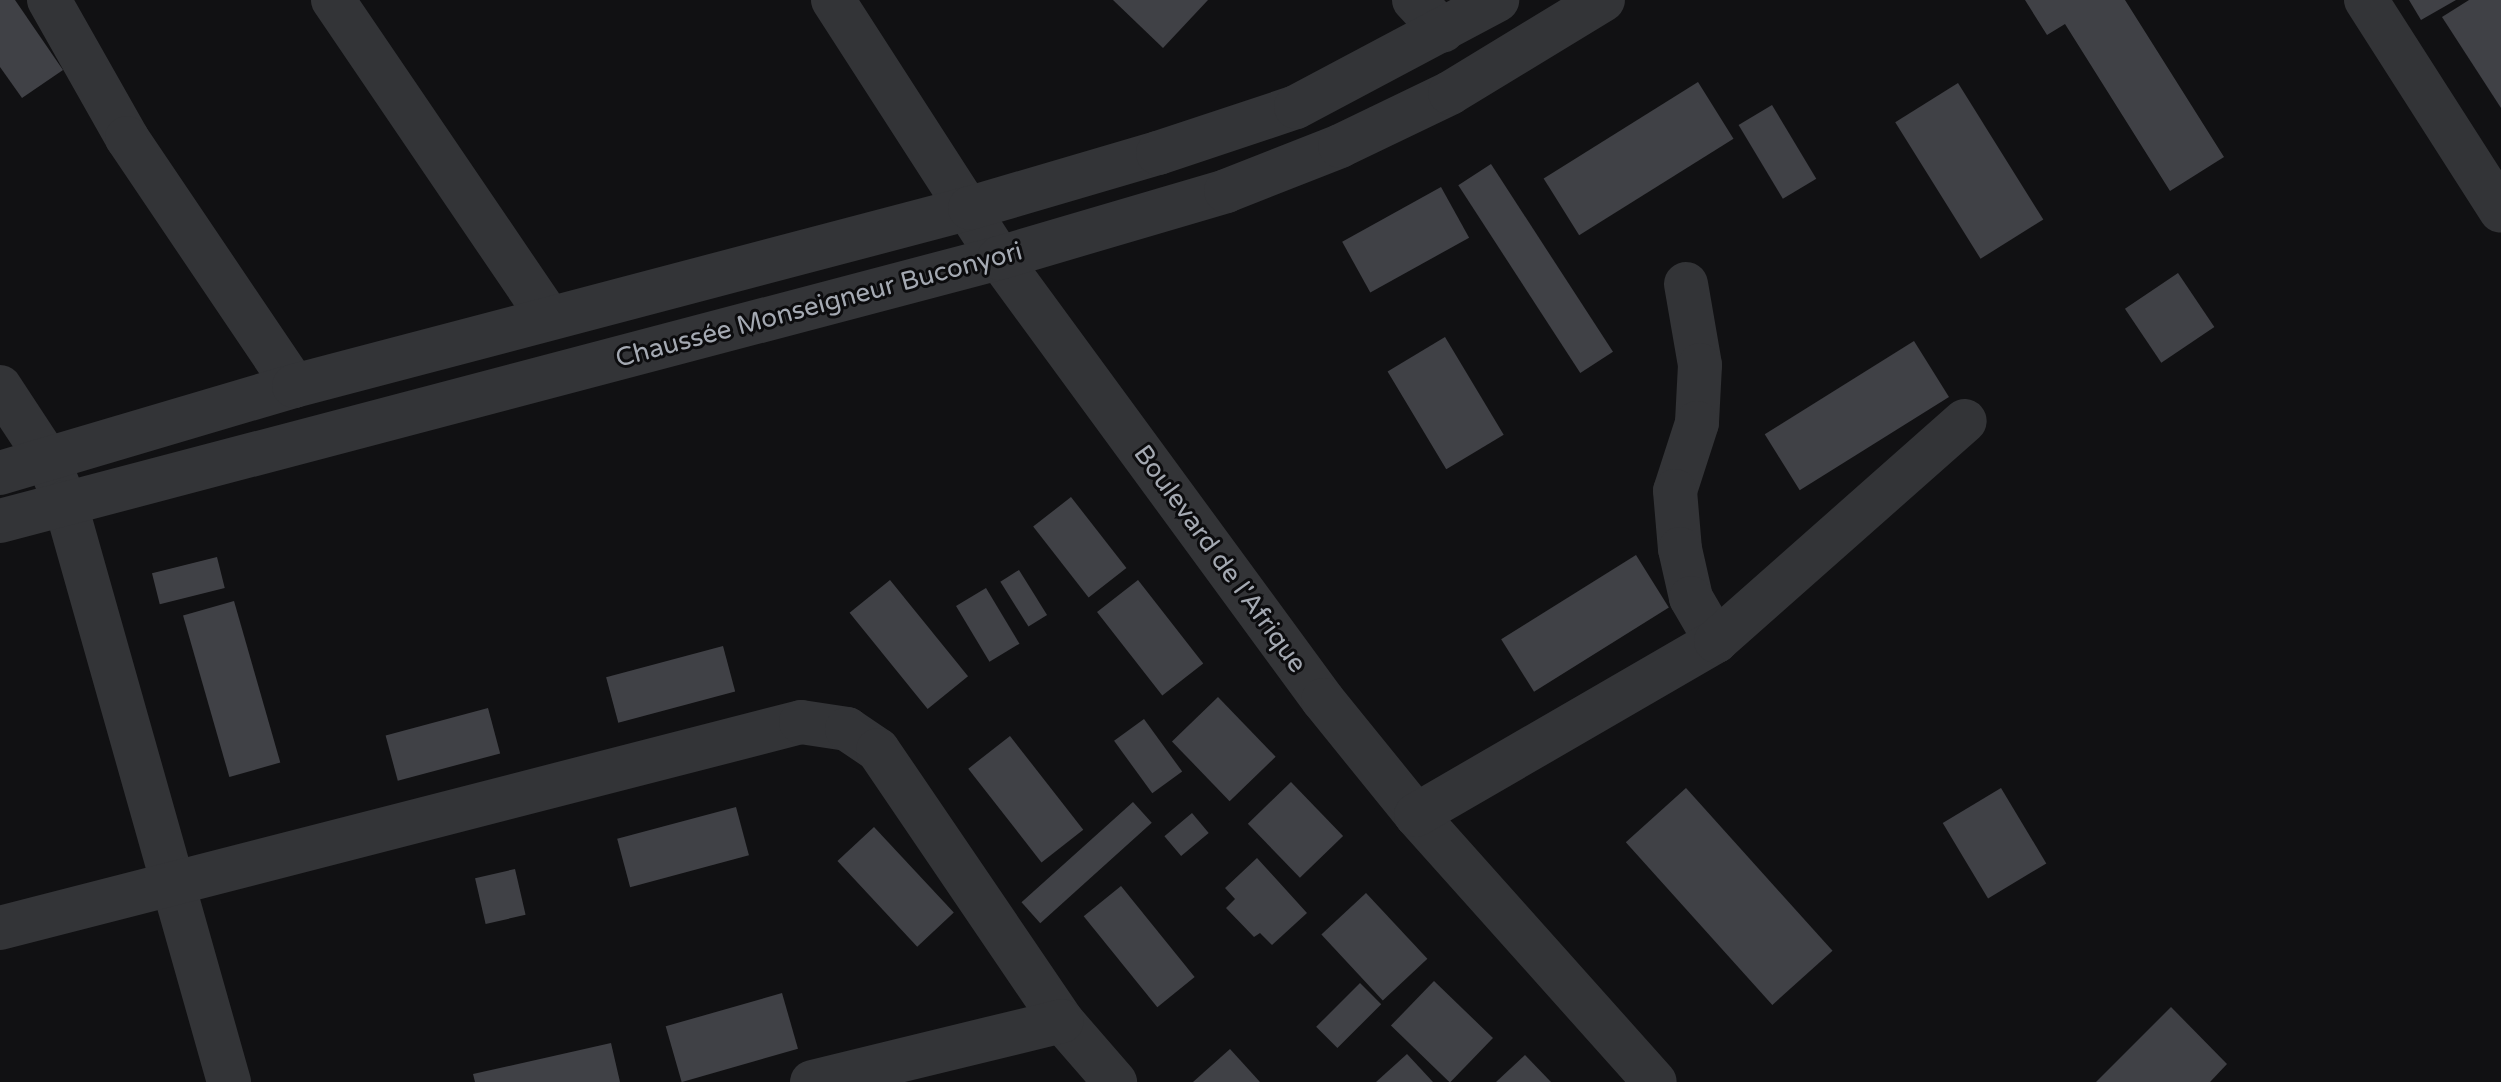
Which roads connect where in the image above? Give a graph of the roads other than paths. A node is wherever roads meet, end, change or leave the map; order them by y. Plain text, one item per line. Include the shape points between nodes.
1 (49, 0) edge
2 (333, 0) edge
3 (833, 0) edge
4 (1414, 0) edge
5 (1497, 0) edge
6 (1603, 0) edge
7 (2366, 0) edge
8 (1443, 31) junction
9 (970, 208) junction
10 (2501, 211) edge
11 (999, 258) junction
12 (1686, 284) dead end
13 (549, 318) junction
14 (294, 386) junction
15 (0, 387) edge
16 (1965, 421) dead end
17 (48, 460) junction
18 (0, 473) edge
19 (65, 502) junction
20 (0, 521) edge
21 (1716, 641) junction
22 (1416, 815) junction
23 (174, 882) junction
24 (0, 928) edge
25 (1062, 1021) junction
26 (229, 1082) edge
27 (812, 1082) edge
28 (1115, 1082) edge
29 (1655, 1082) edge

1 - 14 street via 127,138
2 - 13 street
3 - 9 street, Boulevard de l'Afrique
4 - 8 street
5 - 8 street, Chaussée Monseigneur Buconyori
6 - 11 street, Chaussée Monseigneur Buconyori via 1450,93 1340,146 1226,191
7 - 10 street
8 - 9 street, Chaussée Monseigneur Buconyori via 1296,107
9 - 11 street, Boulevard de l'Afrique
9 - 13 street, Chaussée Monseigneur Buconyori
11 - 19 street, Chaussée Monseigneur Buconyori
11 - 22 street, Boulevard de l'Afrique via 1323,700
12 - 21 street via 1700,365 1697,423 1675,491 1691,598
13 - 14 street, Chaussée Monseigneur Buconyori
14 - 17 street, Chaussée Monseigneur Buconyori
15 - 17 street
16 - 21 street
17 - 18 street, Chaussée Monseigneur Buconyori
17 - 19 street
19 - 20 street, Chaussée Monseigneur Buconyori
19 - 23 street
21 - 22 street
22 - 29 street, Boulevard de l'Afrique
23 - 24 street
23 - 25 street via 801,722 847,729 878,750
23 - 26 street
25 - 27 street
25 - 28 street

